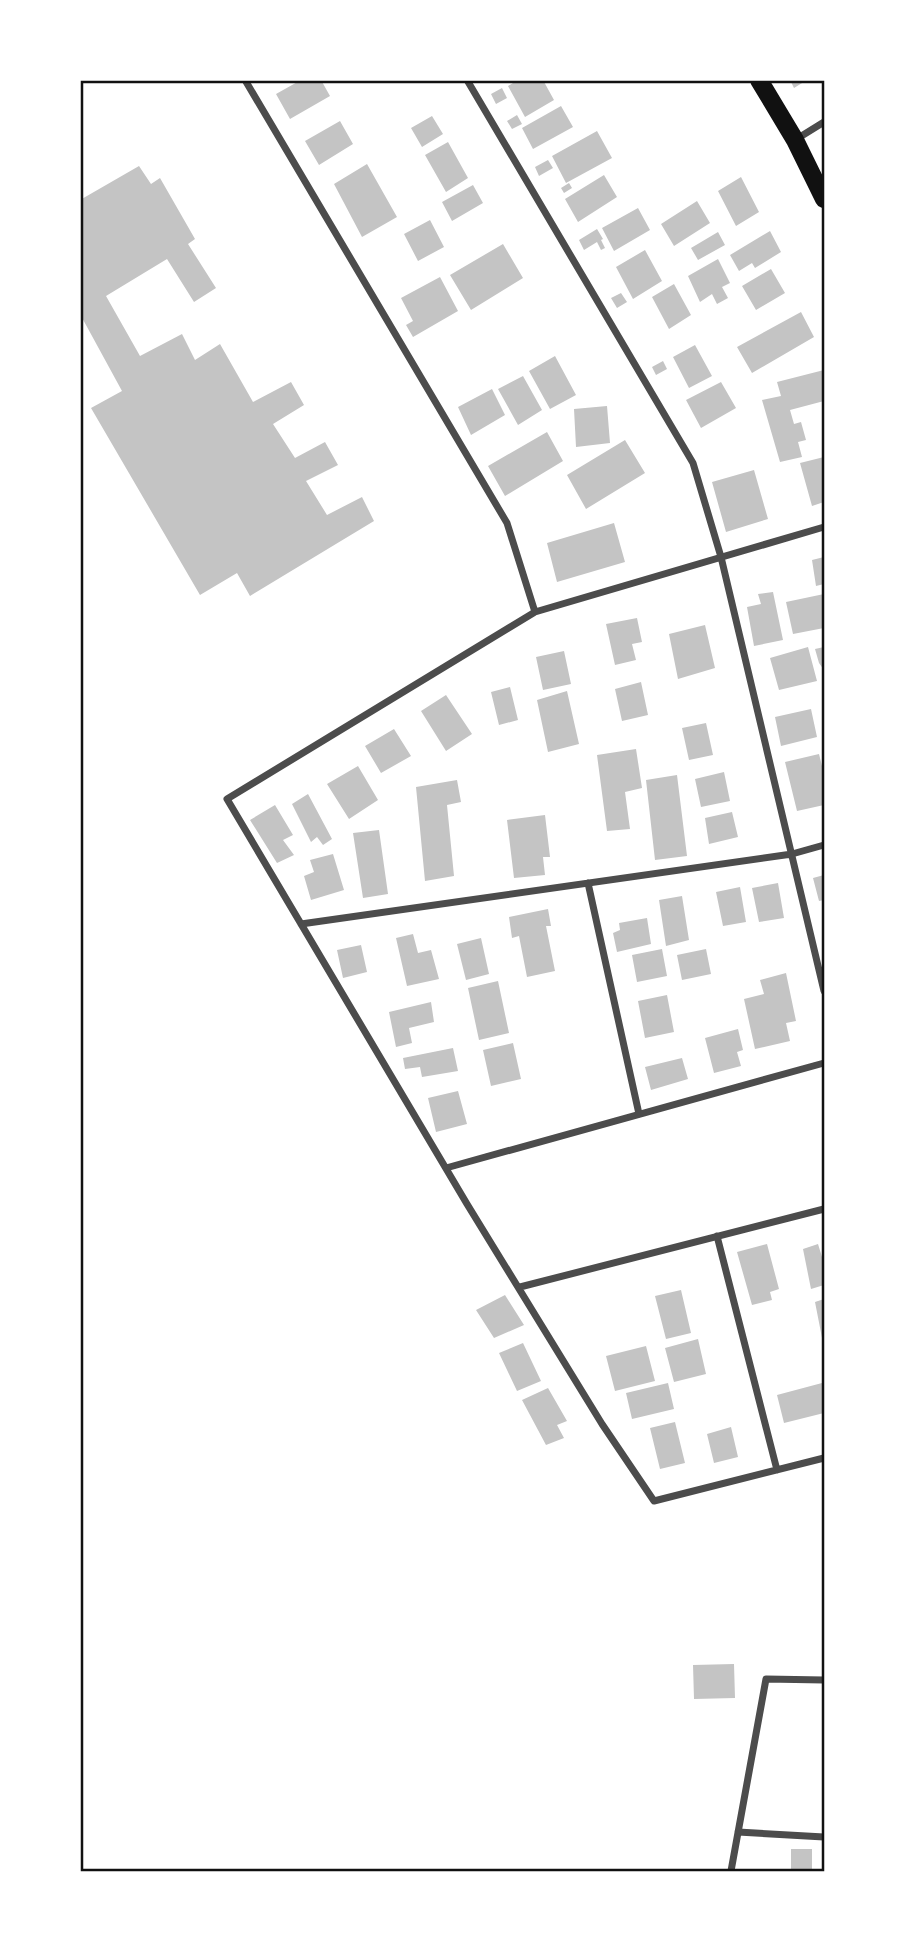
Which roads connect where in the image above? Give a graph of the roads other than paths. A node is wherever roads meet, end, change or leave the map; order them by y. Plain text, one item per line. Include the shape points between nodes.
1 (245, 80) edge
2 (467, 80) edge
3 (759, 80) edge
4 (824, 122) edge
5 (795, 140) junction
6 (824, 199) edge
7 (824, 527) edge
8 (722, 557) junction
9 (535, 612) junction
10 (824, 845) edge
11 (792, 854) junction
12 (587, 883) junction
13 (301, 924) junction
14 (824, 991) edge
15 (824, 1063) edge
16 (639, 1114) junction
17 (446, 1168) junction
18 (824, 1209) edge
19 (717, 1236) junction
20 (520, 1287) junction
21 (824, 1458) edge
22 (777, 1470) junction
23 (824, 1680) edge
24 (738, 1832) junction
25 (824, 1838) edge
26 (731, 1871) edge

1 - 9 street via 508,523
2 - 8 street via 693,463
3 - 5 main road
4 - 5 street
5 - 6 main road
7 - 8 street
8 - 9 street
8 - 11 street
9 - 13 street via 227,799
10 - 11 street
11 - 12 street
11 - 14 street
12 - 13 street
12 - 16 street
13 - 17 street
15 - 16 street
16 - 17 street
17 - 20 street
18 - 19 street
19 - 20 street
19 - 22 street
20 - 22 street via 654,1501
21 - 22 street
23 - 24 street via 766,1679
24 - 25 street
24 - 26 street

